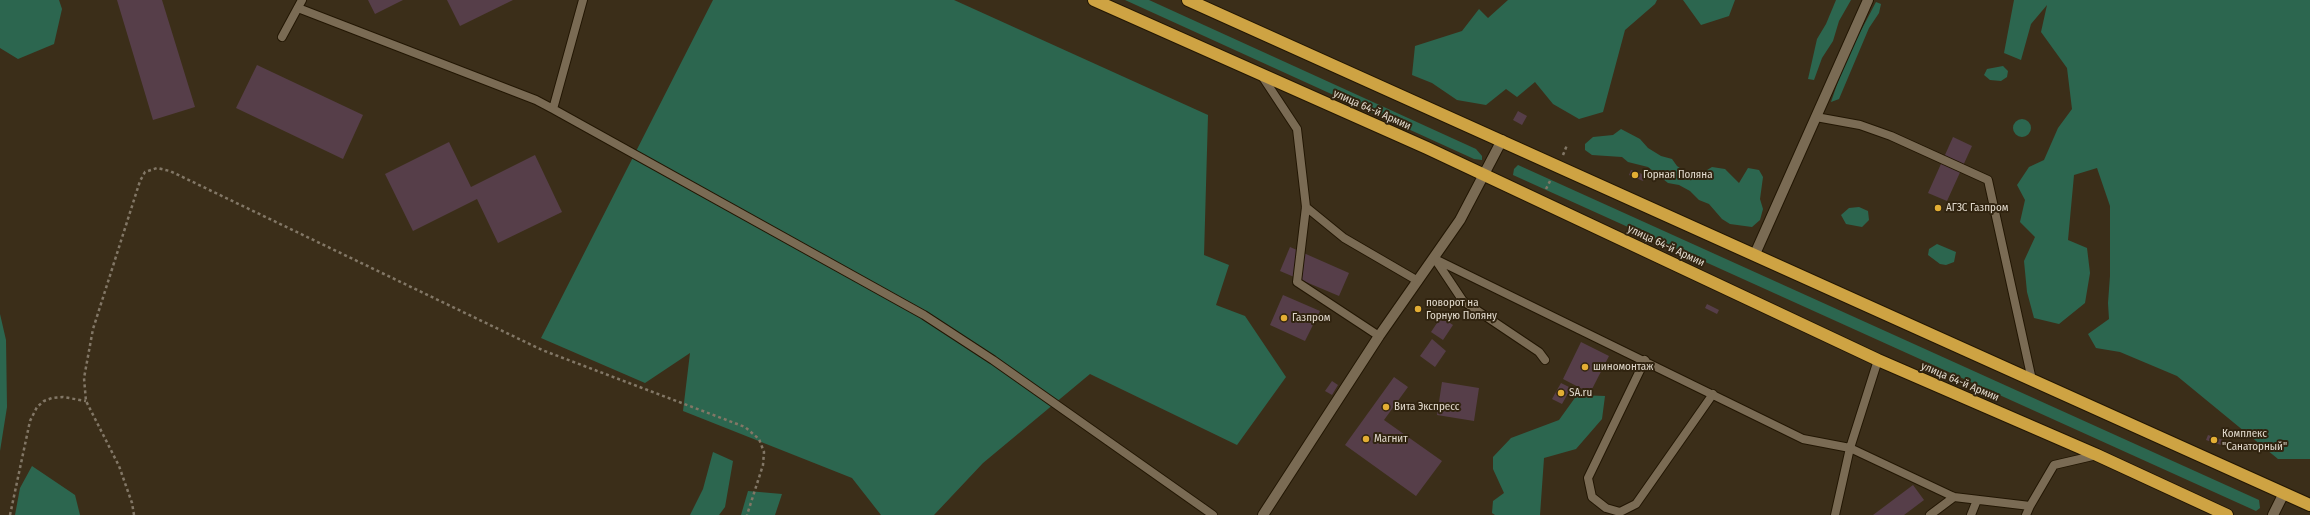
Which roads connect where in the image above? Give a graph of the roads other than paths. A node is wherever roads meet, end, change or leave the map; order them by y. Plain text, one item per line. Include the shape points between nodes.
1 (302, 0) edge
2 (583, 0) edge
3 (1094, 0) edge
4 (1188, 0) edge
5 (1868, 0) edge
6 (298, 8) junction
7 (282, 37) dead end
8 (1262, 76) junction
9 (553, 109) junction
10 (1816, 117) junction
11 (1502, 140) junction
12 (1485, 177) junction
13 (1306, 207) junction
14 (1755, 254) junction
15 (1435, 259) junction
16 (1418, 281) junction
17 (1379, 336) junction
18 (1545, 360) dead end
19 (1645, 360) junction
20 (1878, 360) junction
21 (2032, 380) junction
22 (1713, 394) junction
23 (1850, 448) junction
24 (2097, 455) junction
25 (2284, 493) junction
26 (1954, 497) junction
27 (1977, 500) junction
28 (2310, 505) edge
29 (2030, 506) junction
30 (1213, 515) edge
31 (1263, 515) edge
32 (1835, 515) edge
33 (1930, 515) edge
34 (1970, 515) edge
35 (2026, 515) edge
36 (2228, 515) edge
37 (2273, 515) edge

1 - 6 lane
2 - 9 lane
3 - 8 highway, улица 64-й Армии
4 - 11 highway
5 - 10 main road
6 - 7 lane
6 - 9 lane via 536,100
8 - 12 highway, улица 64-й Армии via 1427,148
8 - 13 lane via 1297,129
9 - 30 lane via 924,316 993,360
10 - 14 main road
10 - 21 lane via 1860,125 1891,136 1988,180
11 - 12 main road
11 - 14 highway
12 - 15 main road
12 - 20 highway, улица 64-й Армии
13 - 16 lane via 1344,238
13 - 17 lane via 1297,282
14 - 21 highway
15 - 16 main road
15 - 18 lane via 1463,301 1539,352
15 - 19 lane
16 - 17 main road
17 - 31 main road
19 - 22 lane
19 - 22 lane via 1588,478 1592,497 1606,508 1620,512 1636,504
20 - 23 lane
20 - 24 highway, улица 64-й Армии
21 - 25 highway
22 - 23 lane via 1803,439
23 - 26 lane
23 - 32 lane
24 - 29 lane via 2054,465
24 - 36 highway, улица 64-й Армии
25 - 28 highway
25 - 37 main road
26 - 27 lane
26 - 33 lane
27 - 29 lane
27 - 34 lane
29 - 35 lane

